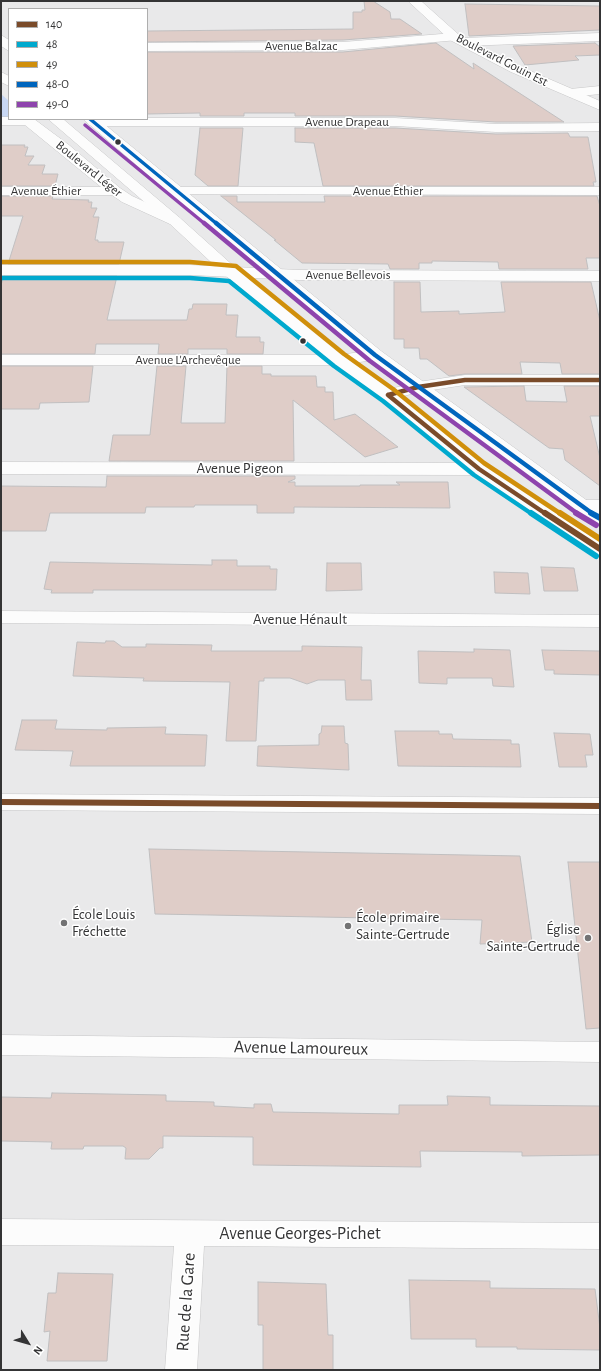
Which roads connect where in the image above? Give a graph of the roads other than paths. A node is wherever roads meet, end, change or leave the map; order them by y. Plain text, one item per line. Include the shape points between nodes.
1 (414, 1) edge
2 (600, 37) edge
3 (459, 40) junction
4 (148, 47) edge
5 (600, 90) edge
6 (575, 95) junction
7 (600, 98) edge
8 (600, 106) edge
9 (56, 120) edge
10 (1, 121) edge
11 (92, 121) edge
12 (600, 127) edge
13 (1, 190) edge
14 (115, 191) junction
15 (175, 191) junction
16 (600, 191) edge
17 (175, 221) junction
18 (1, 270) edge
19 (232, 273) junction
20 (278, 274) junction
21 (600, 276) edge
22 (375, 355) junction
23 (1, 360) edge
24 (339, 360) junction
25 (600, 380) edge
26 (418, 387) junction
27 (388, 395) junction
28 (1, 468) edge
29 (479, 469) junction
30 (580, 506) junction
31 (600, 506) edge
32 (600, 518) edge
33 (600, 549) edge
34 (1, 617) edge
35 (600, 621) edge
36 (1, 802) edge
37 (600, 806) edge
38 (1, 1045) edge
39 (600, 1052) edge
40 (1, 1232) edge
41 (190, 1234) junction
42 (600, 1236) edge
43 (181, 1370) edge

1 - 3 street, Boulevard Gouin Est
2 - 3 street, Avenue Balzac
3 - 4 street, Avenue Balzac via 343,46
3 - 6 street, Boulevard Gouin Est
5 - 6 street
6 - 7 street
6 - 8 street, Boulevard Gouin Est
9 - 17 street, Boulevard Léger
10 - 14 street, Boulevard Léger via 28,121
11 - 12 street, Avenue Drapeau via 395,122 496,128
11 - 15 street
13 - 14 street, Avenue Éthier
14 - 17 street, Boulevard Léger
15 - 16 street, Avenue Éthier
15 - 20 street
17 - 19 street, Boulevard Léger
18 - 19 street, Avenue Bellevois via 190,270
19 - 20 street, Avenue Bellevois
19 - 24 street, Boulevard Léger
20 - 21 street, Avenue Bellevois
20 - 22 street
22 - 24 street, Avenue L'Archevêque
22 - 26 street
23 - 24 street, Avenue L'Archevêque
24 - 27 street, Boulevard Léger
25 - 26 street via 465,380
26 - 27 street
26 - 30 street
27 - 29 street, Boulevard Léger
28 - 29 street, Avenue Pigeon
29 - 33 street, Boulevard Léger
30 - 31 street
30 - 32 street
34 - 35 street, Avenue Hénault
36 - 37 street
38 - 39 street, Avenue Lamoureux
40 - 41 street, Avenue Georges-Pichet
41 - 42 street, Avenue Georges-Pichet
41 - 43 street, Rue de la Gare

